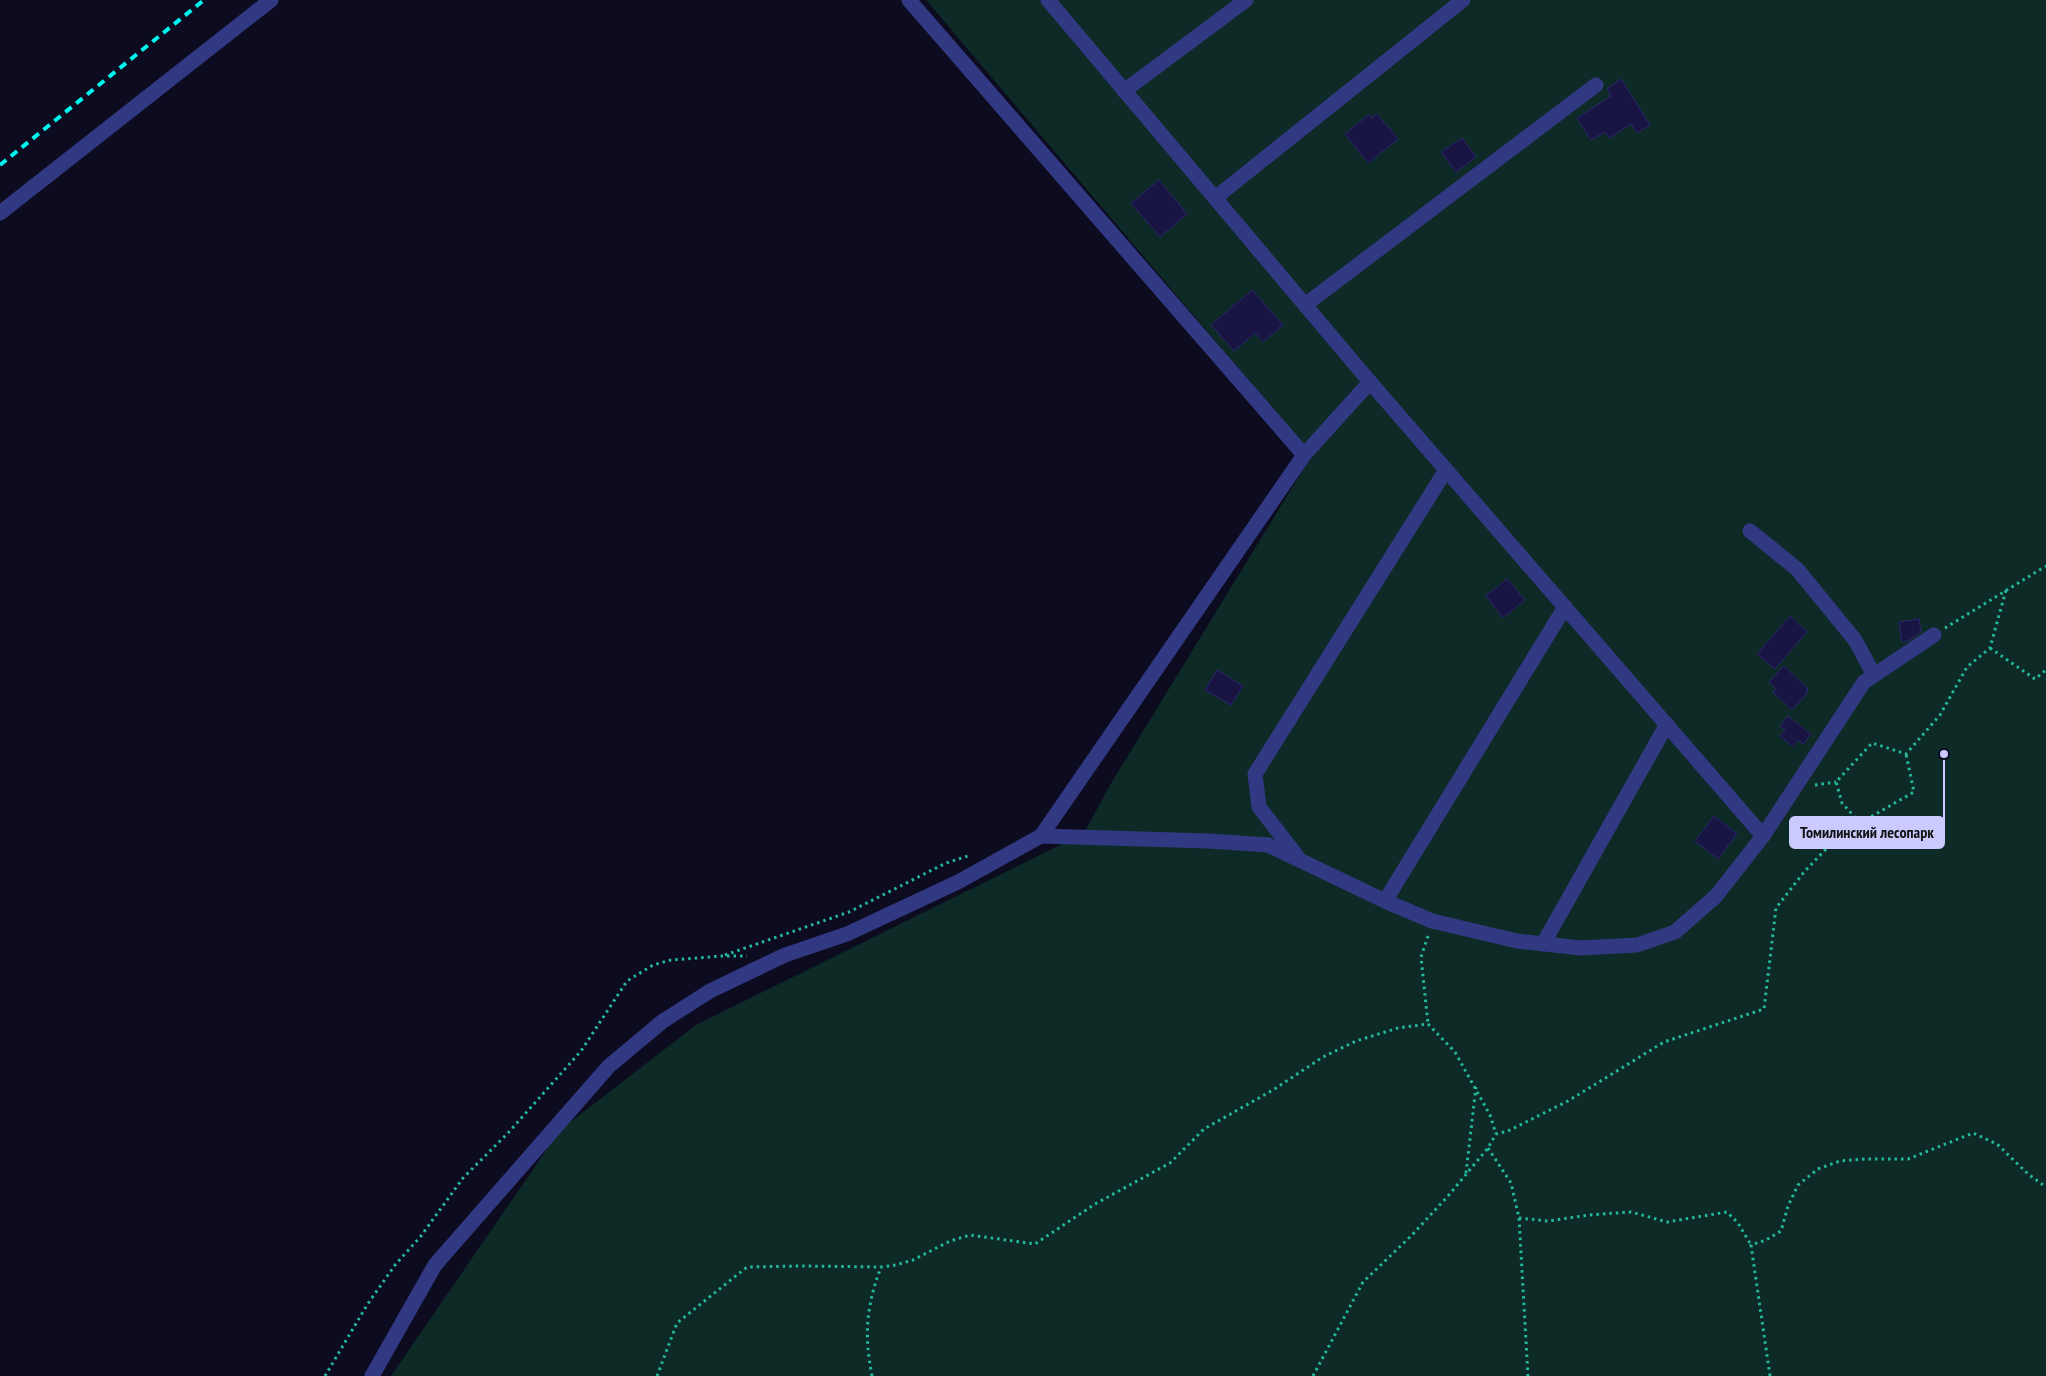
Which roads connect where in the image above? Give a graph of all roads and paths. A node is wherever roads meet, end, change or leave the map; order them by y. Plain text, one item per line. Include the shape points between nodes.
1 (271, 0) edge
2 (909, 0) edge
3 (1048, 0) edge
4 (1246, 0) edge
5 (1463, 0) edge
6 (1596, 85) dead end
7 (1124, 91) junction
8 (1215, 198) junction
9 (0, 213) edge
10 (1305, 305) junction
11 (1370, 382) junction
12 (1304, 455) junction
13 (1446, 470) junction
14 (1750, 531) dead end
15 (2046, 566) edge
16 (2006, 590) junction
17 (1564, 607) junction
18 (1934, 635) joint
19 (1990, 648) junction
20 (2046, 670) edge
21 (1874, 675) junction
22 (1667, 724) junction
23 (1906, 754) junction
24 (1860, 823) junction
25 (1041, 836) junction
26 (1763, 836) junction
27 (974, 854) dead end
28 (1300, 859) junction
29 (1385, 901) junction
30 (1432, 921) junction
31 (1544, 944) junction
32 (722, 956) junction
33 (749, 956) dead end
34 (1428, 1024) junction
35 (1476, 1087) junction
36 (1496, 1134) junction
37 (1488, 1148) junction
38 (1466, 1175) junction
39 (2046, 1188) edge
40 (1518, 1218) junction
41 (1750, 1245) junction
42 (880, 1267) junction
43 (325, 1376) edge
44 (372, 1376) edge
45 (657, 1376) edge
46 (872, 1376) edge
47 (1313, 1376) edge
48 (1528, 1376) edge
49 (1770, 1376) edge

1 - 9 street
2 - 12 street
3 - 7 street
4 - 7 street
5 - 8 street
6 - 10 street
7 - 8 street
8 - 10 street
10 - 11 street
11 - 12 street
11 - 13 street
12 - 25 street
13 - 17 street
13 - 28 street via 1256,774 1259,807
14 - 21 street via 1796,569 1855,640
15 - 16 path
16 - 18 path
16 - 19 path
17 - 22 street
17 - 29 street
18 - 21 street
19 - 20 path via 2035,679
19 - 23 path via 1967,667 1940,715
21 - 26 street via 1864,682
22 - 26 street
22 - 31 street
23 - 24 path via 1914,792
23 - 24 path via 1872,743 1836,782 1842,803
24 - 36 path via 1827,848 1776,908 1764,1009 1664,1042 1568,1101
25 - 28 street via 1268,845
25 - 44 street via 924,898 710,991 664,1021 609,1066 435,1265
26 - 31 street via 1716,896 1675,932 1637,946 1581,948
27 - 32 path via 946,863 849,912
28 - 29 street
29 - 30 street
30 - 31 street
30 - 34 path via 1421,957
32 - 33 path
32 - 43 path via 671,960 640,971 627,981 581,1051 464,1178 395,1265
34 - 35 path via 1456,1052
34 - 42 path via 1398,1028 1356,1041 1323,1057 1204,1129 1170,1163 1095,1204 1035,1244 970,1235 950,1241 913,1260
35 - 36 path
35 - 38 path
36 - 37 path
37 - 38 path
37 - 40 path via 1511,1182
38 - 47 path via 1412,1235 1363,1282
39 - 41 path via 1997,1144 1972,1133 1908,1159 1840,1161 1818,1169 1798,1185 1781,1231
40 - 41 path via 1548,1221 1631,1212 1667,1222 1727,1212 1738,1223
40 - 48 path
41 - 49 path
42 - 45 path via 747,1267 677,1324
42 - 46 path via 867,1321 867,1353

